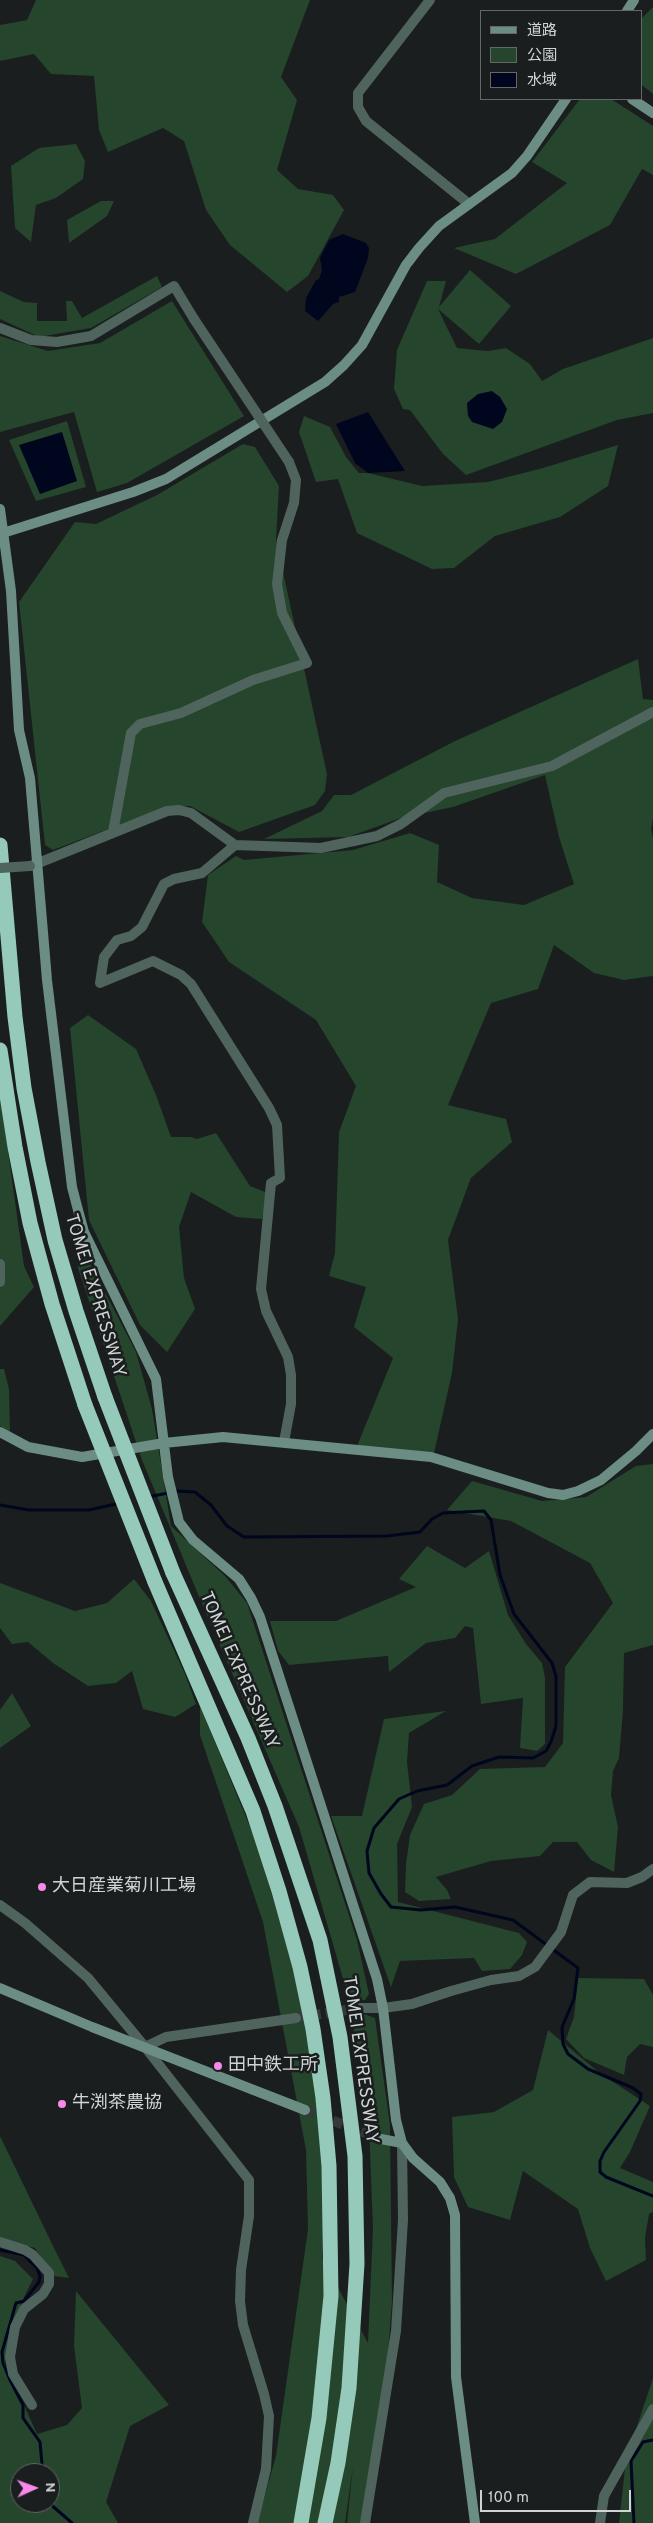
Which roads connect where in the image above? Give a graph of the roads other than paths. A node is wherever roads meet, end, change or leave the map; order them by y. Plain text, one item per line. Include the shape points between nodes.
1 (430, 0) edge
2 (565, 100) edge
3 (634, 100) edge
4 (653, 113) edge
5 (469, 204) junction
6 (0, 328) edge
7 (0, 508) edge
8 (3, 533) junction
9 (653, 712) edge
10 (113, 832) junction
11 (0, 845) edge
12 (235, 845) junction
13 (33, 866) junction
14 (0, 868) edge
15 (0, 1050) edge
16 (0, 1264) edge
17 (0, 1282) edge
18 (0, 1432) edge
19 (653, 1434) edge
20 (284, 1442) junction
21 (164, 1443) junction
22 (653, 1869) edge
23 (0, 1905) edge
24 (0, 1988) edge
25 (358, 2008) tunnel mouth
26 (383, 2008) junction
27 (296, 2018) tunnel mouth
28 (146, 2047) junction
29 (305, 2110) tunnel mouth
30 (381, 2139) tunnel mouth
31 (402, 2143) junction
32 (0, 2242) edge
33 (32, 2405) dead end
34 (653, 2409) edge
35 (253, 2523) edge
36 (301, 2523) edge
37 (325, 2523) edge
38 (366, 2523) edge
39 (475, 2523) edge
40 (600, 2523) edge

1 - 5 street via 358,93 358,106 366,121
2 - 5 street via 512,173
3 - 4 street
5 - 8 street via 439,226 419,248 406,265 362,345 325,382 166,479
6 - 10 street, bridge via 32,340 57,342 86,337 116,323 174,286 290,462 296,480 294,503 282,540 277,584 282,613 307,663 253,680 181,713 140,724 131,733
7 - 8 street
8 - 13 street via 11,591 16,707 30,778
9 - 12 street via 552,766 444,793 402,824 377,836 321,848
10 - 12 street via 167,811 179,810 191,813
10 - 13 street
11 - 37 highway, TOMEI EXPRESSWAY, bridge via 14,1017 24,1088 55,1240 105,1397 173,1573 248,1738 275,1806 320,1940 340,2037 355,2156 358,2264 349,2388
12 - 20 street via 202,873 164,884 142,927 131,936 117,940 104,957 100,983 153,961 181,975 191,984 277,1125 280,1178 271,1183 261,1289 266,1311 288,1357 291,1375 291,1404
13 - 14 street, bridge
13 - 21 street via 72,1186 84,1232 156,1379
15 - 36 highway, bridge via 30,1223 52,1304 85,1405 155,1582 253,1811 279,1890 313,2029 324,2098 329,2166 331,2296 319,2418
16 - 17 street
18 - 21 street via 54,1454 82,1457
19 - 20 street via 600,1480 578,1491 563,1494 548,1493 431,1457
20 - 21 street via 223,1438
21 - 26 street via 179,1522 193,1540 239,1579 260,1617 366,1943
22 - 26 street via 627,1883 590,1882 573,1895 561,1932 535,1966 519,1976 451,1990 412,2004
23 - 28 street via 88,1978
24 - 28 street
25 - 26 street
26 - 31 street via 396,2120
27 - 28 street via 166,2037
28 - 29 street
28 - 35 street via 249,2180 241,2309 269,2423 266,2468
30 - 31 street
31 - 38 street via 403,2220 396,2331
31 - 39 street via 413,2158 440,2182 455,2215 456,2377
32 - 33 street via 33,2255 48,2273 49,2284 43,2294 24,2309 15,2327 10,2357 13,2374
34 - 40 street via 604,2496

